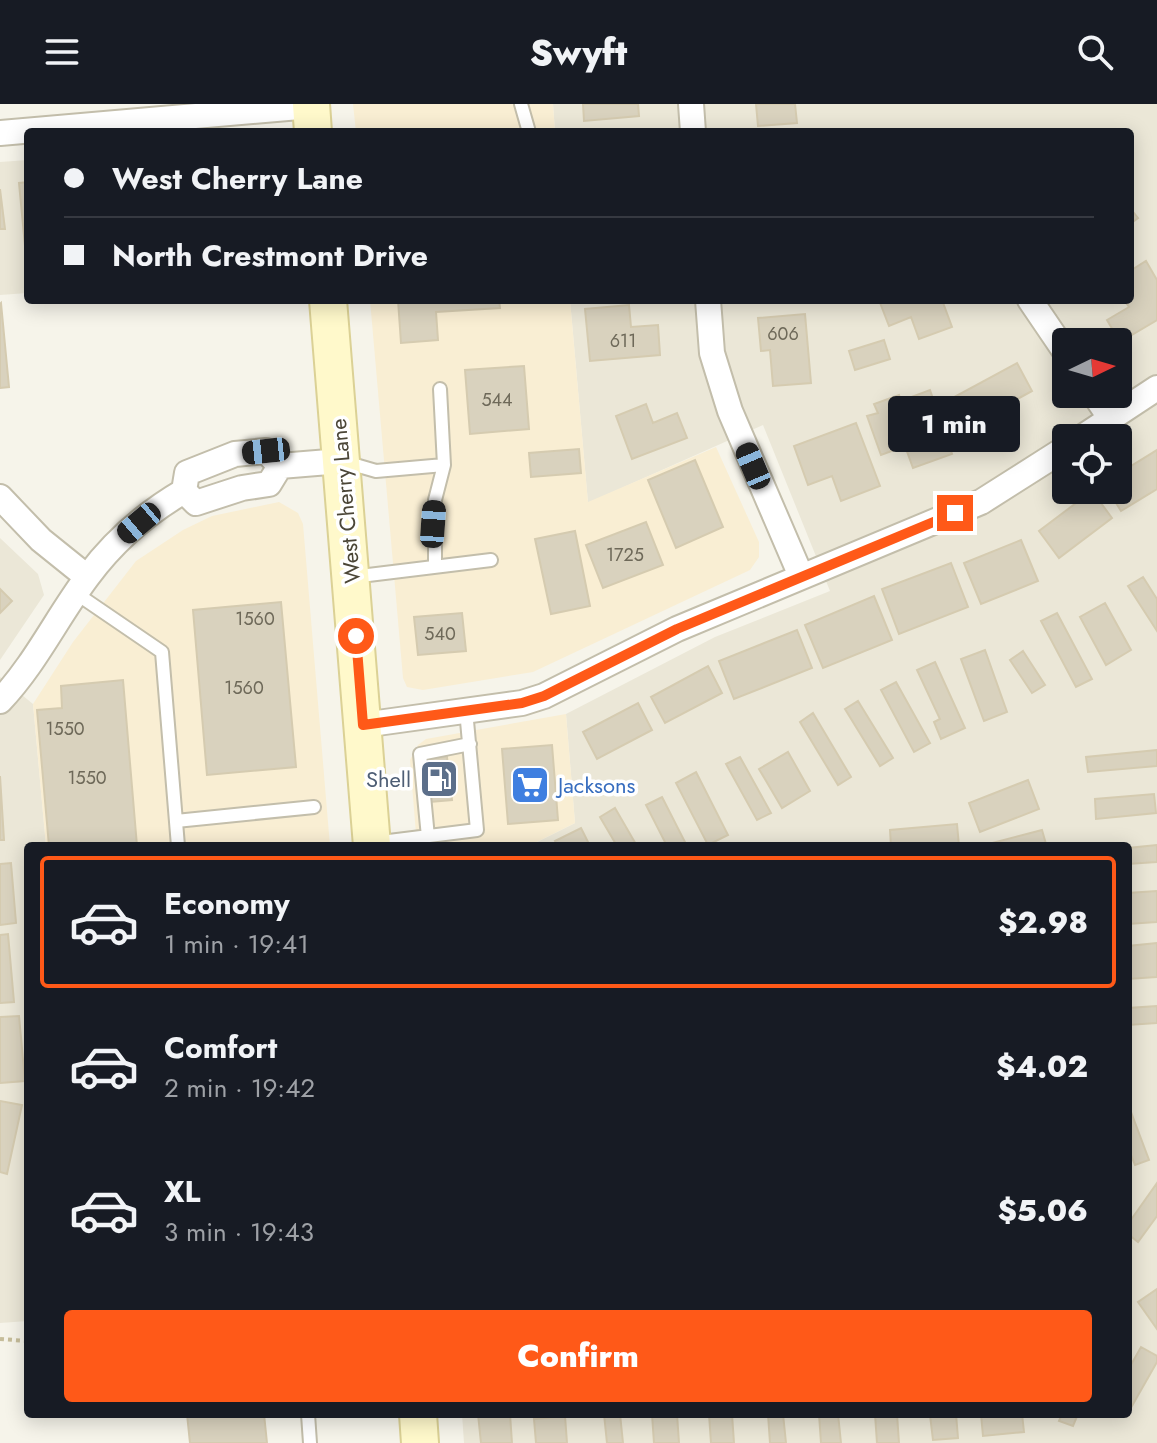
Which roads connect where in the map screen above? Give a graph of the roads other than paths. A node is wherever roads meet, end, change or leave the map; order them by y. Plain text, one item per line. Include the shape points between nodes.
1 (521, 104) edge
2 (691, 104) edge
3 (313, 111) edge
4 (71, 128) edge
5 (528, 128) edge
6 (693, 128) edge
7 (24, 131) edge
8 (0, 133) edge
9 (328, 304) edge
10 (708, 304) edge
11 (1033, 304) edge
12 (1052, 332) edge
13 (1157, 388) edge
14 (440, 389) dead end
15 (1104, 408) edge
16 (1111, 419) junction
17 (1103, 424) edge
18 (1052, 457) edge
19 (341, 461) junction
20 (444, 465) junction
21 (280, 466) junction
22 (184, 491) junction
23 (0, 497) edge
24 (491, 560) dead end
25 (435, 567) junction
26 (801, 576) junction
27 (351, 577) junction
28 (82, 585) junction
29 (0, 701) edge
30 (466, 710) junction
31 (363, 725) junction
32 (470, 744) junction
33 (314, 807) dead end
34 (176, 821) junction
35 (428, 837) junction
36 (178, 842) edge
37 (372, 842) edge
38 (393, 842) edge
39 (308, 1418) edge
40 (418, 1418) edge
41 (310, 1443) edge
42 (420, 1443) edge

1 - 5 lane
2 - 6 street
3 - 4 street
7 - 8 street
9 - 19 main road, West Cherry Lane
10 - 26 street via 712,353 730,411
11 - 12 street
13 - 16 street
14 - 20 lane
15 - 16 street
16 - 17 street
18 - 26 street via 981,502
19 - 20 lane via 376,471
19 - 21 street
19 - 27 main road, West Cherry Lane
20 - 25 lane via 435,500
21 - 22 street via 269,484 196,503
21 - 22 street via 266,451 235,454 187,473
22 - 28 street via 118,542
23 - 28 street
24 - 25 lane
25 - 27 lane
26 - 30 street via 677,629 544,696
27 - 31 main road, West Cherry Lane
28 - 29 street via 34,660
28 - 34 lane via 162,652
30 - 31 street
30 - 32 lane
31 - 37 main road, West Cherry Lane
32 - 35 lane via 420,754
32 - 35 lane via 477,830
33 - 34 lane
34 - 36 lane
35 - 38 lane
39 - 41 lane
40 - 42 main road

